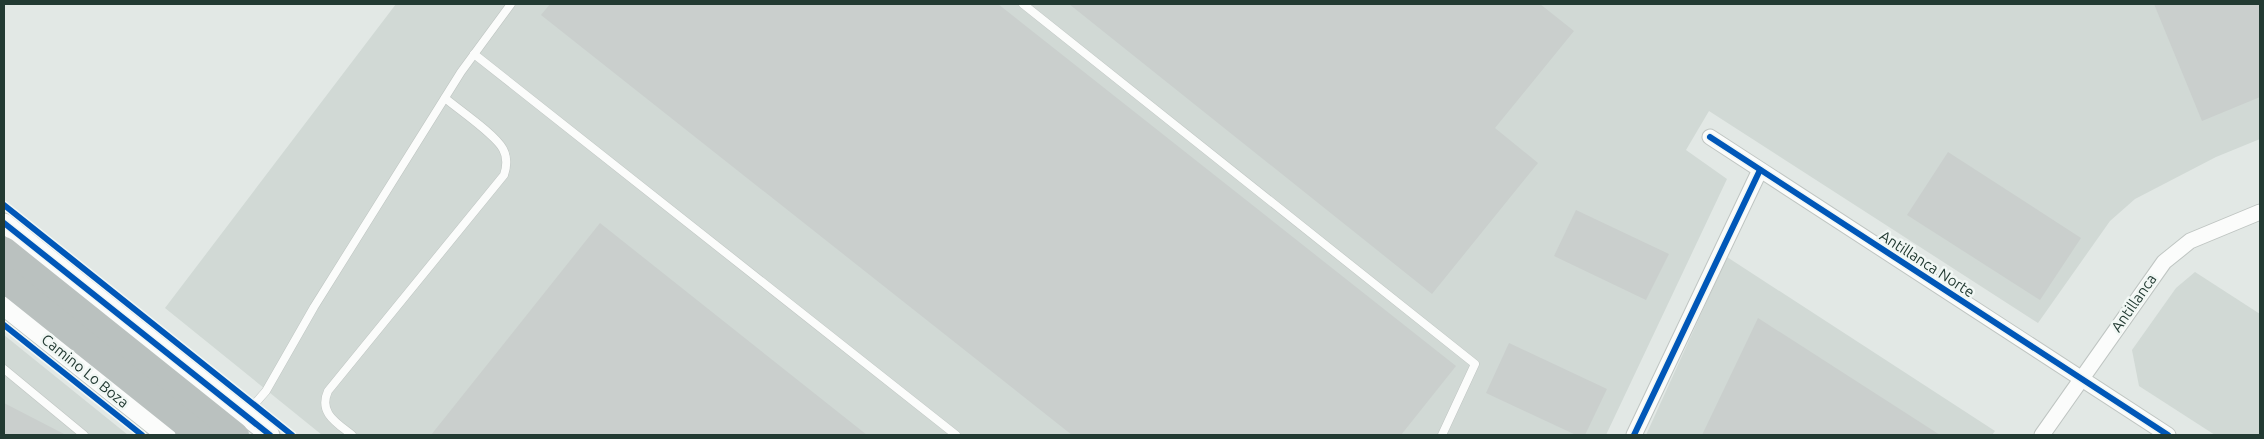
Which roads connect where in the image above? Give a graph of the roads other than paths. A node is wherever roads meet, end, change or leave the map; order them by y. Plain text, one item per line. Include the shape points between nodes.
1 (511, 4) edge
2 (1023, 4) edge
3 (474, 54) junction
4 (445, 98) junction
5 (1710, 137) dead end
6 (1760, 170) junction
7 (2260, 212) edge
8 (4, 224) edge
9 (4, 250) edge
10 (4, 279) edge
11 (4, 306) edge
12 (4, 369) edge
13 (2081, 379) junction
14 (240, 425) edge
15 (84, 435) edge
16 (166, 435) edge
17 (199, 435) edge
18 (270, 435) edge
19 (352, 435) edge
20 (956, 435) edge
21 (1442, 435) edge
22 (1634, 435) edge
23 (2042, 435) edge
24 (2168, 435) edge

1 - 3 lane
2 - 21 lane via 1475,364
3 - 4 lane
3 - 20 lane
4 - 14 lane via 314,307 266,391
4 - 19 lane via 503,148 506,168 504,175 328,391 327,413
5 - 6 street, Antillanca Norte
6 - 13 street, Antillanca Norte
6 - 22 street
7 - 13 street, Antillanca via 2190,241 2170,256
8 - 14 street
9 - 14 highway
10 - 17 highway
11 - 16 street, Camino Lo Boza
12 - 15 lane
13 - 23 street, Antillanca
13 - 24 street, Antillanca Norte
14 - 18 street

